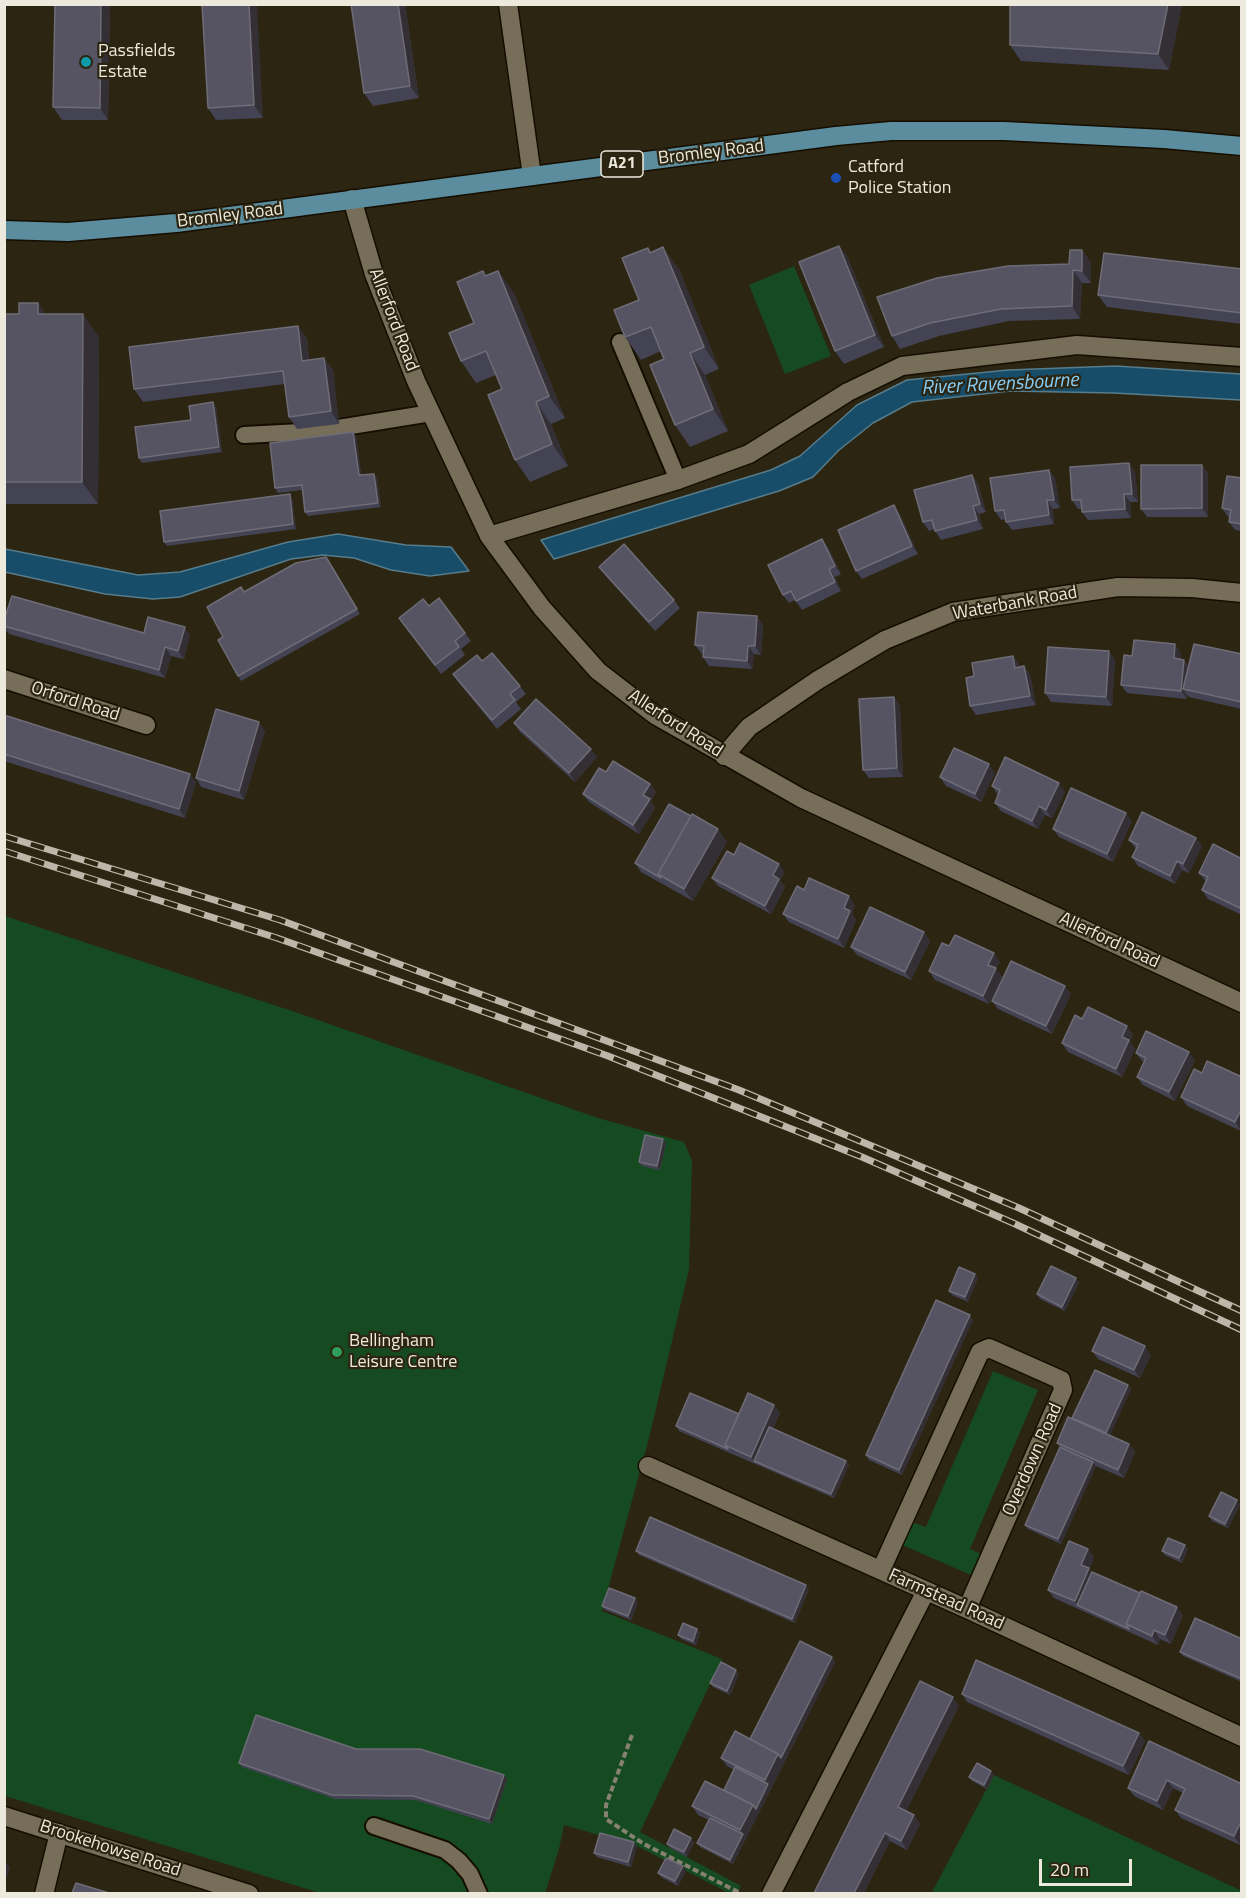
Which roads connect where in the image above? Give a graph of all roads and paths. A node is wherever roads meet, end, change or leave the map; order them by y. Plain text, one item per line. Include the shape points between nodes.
1 (508, 4) edge
2 (1242, 146) edge
3 (532, 176) junction
4 (352, 199) junction
5 (4, 230) edge
6 (620, 342) edge
7 (1242, 357) edge
8 (431, 413) junction
9 (244, 435) dead end
10 (678, 480) junction
11 (489, 536) junction
12 (1242, 593) edge
13 (4, 679) edge
14 (146, 725) dead end
15 (724, 756) junction
16 (1242, 1003) edge
17 (648, 1466) dead end
18 (880, 1570) junction
19 (926, 1591) junction
20 (967, 1609) junction
21 (632, 1735) dead end
22 (1242, 1737) edge
23 (4, 1816) edge
24 (374, 1826) dead end
25 (59, 1833) junction
26 (44, 1893) edge
27 (249, 1893) edge
28 (479, 1893) edge
29 (741, 1893) edge
30 (771, 1893) edge

1 - 3 street
2 - 3 main road, Bromley Road / A21 via 1004,131 891,131
3 - 4 main road, Bromley Road / A21
4 - 5 main road, Bromley Road / A21 via 121,228 68,232
4 - 8 street, Allerford Road via 374,274
6 - 10 lane
7 - 10 street via 1077,345 902,366 848,392 749,454
8 - 9 lane via 320,431
8 - 11 street, Allerford Road
10 - 11 street
11 - 15 street, Allerford Road via 542,608 598,671 655,715
12 - 15 street, Waterbank Road via 1118,587 953,612 885,640 818,680 749,727
13 - 14 street, Orford Road
15 - 16 street, Allerford Road via 801,798
17 - 18 street, Farmstead Road
18 - 19 street, Farmstead Road
18 - 20 street, Overdown Road via 980,1352 989,1348 1060,1380 1063,1390
19 - 20 street, Farmstead Road
19 - 30 street
20 - 22 street, Farmstead Road
21 - 29 path via 606,1805 606,1819 644,1844
23 - 25 street, Brookehowse Road
24 - 28 lane via 445,1850 470,1874
25 - 26 street
25 - 27 street, Brookehowse Road

